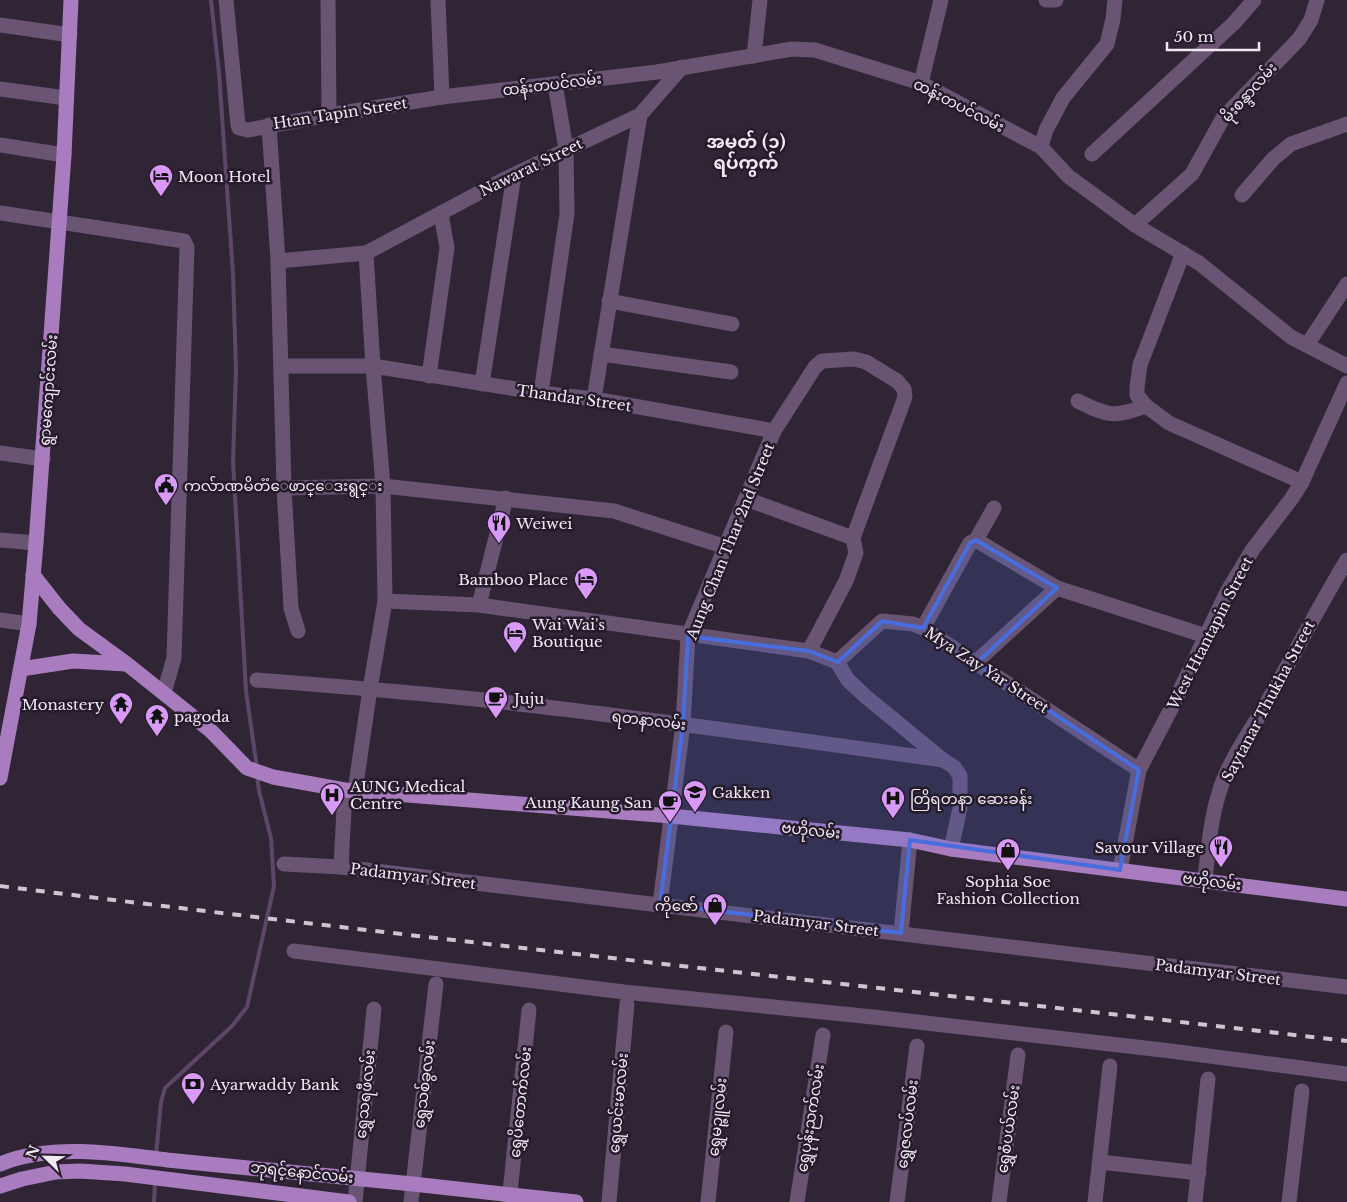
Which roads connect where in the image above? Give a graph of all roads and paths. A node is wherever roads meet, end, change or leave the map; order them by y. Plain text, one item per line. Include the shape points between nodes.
1 (71, 0) edge
2 (226, 0) edge
3 (328, 0) edge
4 (438, 0) edge
5 (760, 0) edge
6 (940, 0) edge
7 (1046, 0) edge
8 (1056, 0) edge
9 (1115, 0) edge
10 (1254, 0) edge
11 (1317, 0) edge
12 (0, 24) edge
13 (70, 35) junction
14 (754, 56) junction
15 (682, 67) junction
16 (920, 83) junction
17 (555, 84) junction
18 (0, 89) edge
19 (442, 97) junction
20 (66, 98) junction
21 (329, 115) junction
22 (640, 115) junction
23 (1347, 124) edge
24 (269, 125) junction
25 (0, 145) edge
26 (1041, 147) junction
27 (566, 149) junction
28 (1092, 154) dead end
29 (64, 155) junction
30 (514, 175) junction
31 (1242, 194) dead end
32 (0, 213) edge
33 (441, 213) junction
34 (58, 223) junction
35 (1135, 225) junction
36 (366, 253) junction
37 (1183, 253) junction
38 (278, 261) junction
39 (1347, 284) edge
40 (609, 302) junction
41 (732, 324) dead end
42 (1307, 345) junction
43 (601, 354) junction
44 (280, 366) junction
45 (373, 366) junction
46 (1347, 366) edge
47 (731, 372) dead end
48 (428, 376) junction
49 (1347, 382) edge
50 (482, 384) junction
51 (541, 393) junction
52 (594, 399) junction
53 (1078, 401) dead end
54 (1146, 406) junction
55 (774, 431) junction
56 (0, 453) edge
57 (43, 459) junction
58 (1302, 482) junction
59 (383, 486) junction
60 (284, 488) junction
61 (506, 498) junction
62 (746, 499) junction
63 (994, 508) dead end
64 (853, 538) junction
65 (0, 540) edge
66 (976, 540) junction
67 (36, 542) junction
68 (726, 547) junction
69 (1347, 560) edge
70 (33, 575) junction
71 (1057, 588) junction
72 (385, 601) junction
73 (479, 606) junction
74 (0, 620) edge
75 (28, 624) junction
76 (923, 628) junction
77 (298, 630) dead end
78 (688, 636) junction
79 (1206, 636) junction
80 (809, 651) junction
81 (837, 662) junction
82 (976, 662) junction
83 (127, 664) junction
84 (21, 669) junction
85 (257, 680) dead end
86 (370, 689) junction
87 (164, 693) junction
88 (683, 724) junction
89 (943, 760) junction
90 (1139, 770) junction
91 (0, 778) edge
92 (350, 791) junction
93 (671, 816) junction
94 (910, 840) junction
95 (950, 849) junction
96 (284, 864) dead end
97 (341, 867) junction
98 (1120, 870) junction
99 (1205, 880) junction
100 (1347, 899) edge
101 (660, 904) junction
102 (901, 933) junction
103 (294, 951) dead end
104 (436, 984) dead end
105 (1347, 987) edge
106 (628, 1004) dead end
107 (374, 1009) dead end
108 (529, 1010) dead end
109 (726, 1032) dead end
110 (823, 1034) dead end
111 (917, 1046) dead end
112 (1018, 1055) dead end
113 (1110, 1066) dead end
114 (1347, 1074) edge
115 (1208, 1079) dead end
116 (1302, 1091) dead end
117 (1100, 1162) junction
118 (0, 1164) edge
119 (1199, 1173) junction
120 (357, 1178) junction
121 (413, 1184) junction
122 (0, 1186) edge
123 (510, 1198) edge
124 (349, 1202) edge
125 (355, 1202) edge
126 (411, 1202) edge
127 (576, 1202) edge
128 (610, 1202) edge
129 (708, 1202) edge
130 (797, 1202) edge
131 (897, 1202) edge
132 (999, 1202) edge
133 (1095, 1202) edge
134 (1195, 1202) edge
135 (1289, 1202) edge

1 - 13 main road, ရွာမကျောင်းလမ်း
2 - 24 street, Htan Tapin Street via 239,128 248,130
3 - 21 street
4 - 19 street
5 - 14 street
6 - 16 street
7 - 8 street
9 - 26 street via 1107,44 1063,98
10 - 28 street via 1234,23
11 - 35 street, မိုးစန္ဒာလမ်း via 1311,20 1299,38 1223,118 1192,174
12 - 13 street
13 - 20 main road, ရွာမကျောင်းလမ်း
14 - 15 street, ထန်းတပင်လမ်း
14 - 16 street, ထန်းတပင်လမ်း via 792,49 815,50
15 - 17 street, ထန်းတပင်လမ်း
15 - 22 street, Nawarat Street
16 - 26 street, ထန်းတပင်လမ်း
17 - 19 street, ထန်းတပင်လမ်း
17 - 27 street
18 - 20 street
19 - 21 street, Htan Tapin Street
20 - 29 main road, ရွာမကျောင်းလမ်း
21 - 24 street, Htan Tapin Street
22 - 27 street, Nawarat Street
22 - 40 street
23 - 31 street via 1291,144
24 - 38 street
25 - 29 street
26 - 35 street, ထန်းတပင်လမ်း via 1068,176
27 - 30 street, Nawarat Street
27 - 51 street via 567,214
29 - 34 main road, ရွာမကျောင်းလမ်း
30 - 33 street, Nawarat Street
30 - 50 street
32 - 34 street
33 - 36 street, Nawarat Street
33 - 48 street via 447,248
34 - 57 main road, ရွာမကျောင်းလမ်း
34 - 87 street via 184,241 187,247 174,658
35 - 37 street, ထန်းတပင်လမ်း
36 - 38 street
36 - 45 street
37 - 42 street, ထန်းတပင်လမ်း via 1291,337
37 - 54 street via 1140,365 1137,395
38 - 44 street
39 - 42 street
40 - 41 street
40 - 43 street
42 - 46 street, ထန်းတပင်လမ်း
43 - 47 street
43 - 52 street
44 - 45 street, Thandar Street
44 - 60 street
45 - 48 street, Thandar Street
45 - 59 street
48 - 50 street, Thandar Street
49 - 58 street, West Htantapin Street
50 - 51 street, Thandar Street
51 - 52 street, Thandar Street
52 - 55 street, Thandar Street
53 - 54 street via 1102,413 1121,414
54 - 58 street via 1168,423
55 - 62 street, Aung Chan Thar 2nd Street
55 - 64 street, Aung Chan Thar 2nd Street via 814,367 822,361 854,359 866,362 904,389 905,397
56 - 57 street
57 - 67 main road, ရွာမကျောင်းလမ်း
58 - 79 street, West Htantapin Street via 1253,549
59 - 60 street
59 - 61 street
59 - 72 street
60 - 77 street via 292,608
61 - 68 street via 614,511
61 - 73 street
62 - 64 street
62 - 68 street, Aung Chan Thar 2nd Street
63 - 66 street
64 - 80 street via 856,554 846,581
65 - 67 street
66 - 71 street
66 - 76 street via 970,542
67 - 70 main road, ရွာမကျောင်းလမ်း
68 - 78 street, Aung Chan Thar 2nd Street
69 - 99 street, Saytanar Thukha Street via 1228,771 1210,828
70 - 75 main road, ရွာမကျောင်းလမ်း
70 - 83 main road via 79,629
71 - 79 street
71 - 82 street
72 - 73 street
72 - 86 street
73 - 78 street
74 - 75 street
75 - 84 main road, ရွာမကျောင်းလမ်း
76 - 81 street, Mya Zay Yar Street via 882,621
76 - 82 street, Mya Zay Yar Street
78 - 80 street
78 - 88 street, Aung Chan Thar 2nd Street
79 - 90 street, West Htantapin Street
80 - 81 street
81 - 89 street via 848,680 865,696
82 - 90 street, Mya Zay Yar Street
83 - 84 main road via 73,661
83 - 87 main road
84 - 91 main road, ရွာမကျောင်းလမ်း
85 - 86 street, ရတနာလမ်း
86 - 88 street, ရတနာလမ်း
86 - 92 street
87 - 92 main road, ဗဟိုလမ်း via 211,731 247,768 272,777
88 - 89 street, ရတနာလမ်း
88 - 93 street, Aung Chan Thar 2nd Street
89 - 95 street via 960,776 960,808
90 - 98 street, West Htantapin Street
92 - 93 main road, ဗဟိုလမ်း
92 - 97 street
93 - 94 main road, ဗဟိုလမ်း
93 - 101 street, Aung Chan Thar 2nd Street
94 - 95 main road, ဗဟိုလမ်း
94 - 102 street
95 - 98 main road, ဗဟိုလမ်း
96 - 97 street, Padamyar Street
97 - 101 street, Padamyar Street
98 - 99 main road, ဗဟိုလမ်း
99 - 100 main road, ဗဟိုလမ်း
101 - 102 street, Padamyar Street
102 - 105 street, Padamyar Street
103 - 114 street
104 - 121 street, ရွှေသစ်ခွလမ်း
106 - 128 street, ရွှေယင်းမာလမ်း
107 - 120 street, ရွှေသရဖီလမ်း
108 - 123 street, ရွှေပိတောက်လမ်း
109 - 129 street, ရွှေမဉ္ဇူလမ်း
110 - 130 street, ရွှေပုန်းညက်လမ်း
111 - 131 street, ရွှေဇလပ်လမ်း
112 - 132 street, ရွှေစံပယ်လမ်း
113 - 117 street
115 - 119 street
116 - 135 street
117 - 119 street
117 - 133 street
118 - 120 main road, ဘုရင့်နောင်လမ်း via 61,1151 128,1154
119 - 134 street
120 - 121 main road, ဘုရင့်နောင်လမ်း
120 - 125 street, ရွှေသရဖီလမ်း
121 - 123 main road, ဘုရင့်နောင်လမ်း
121 - 126 street, ရွှေသစ်ခွလမ်း
122 - 124 main road, ဘုရင့်နောင်လမ်း via 56,1172 80,1171
123 - 127 main road, ဘုရင့်နောင်လမ်း

